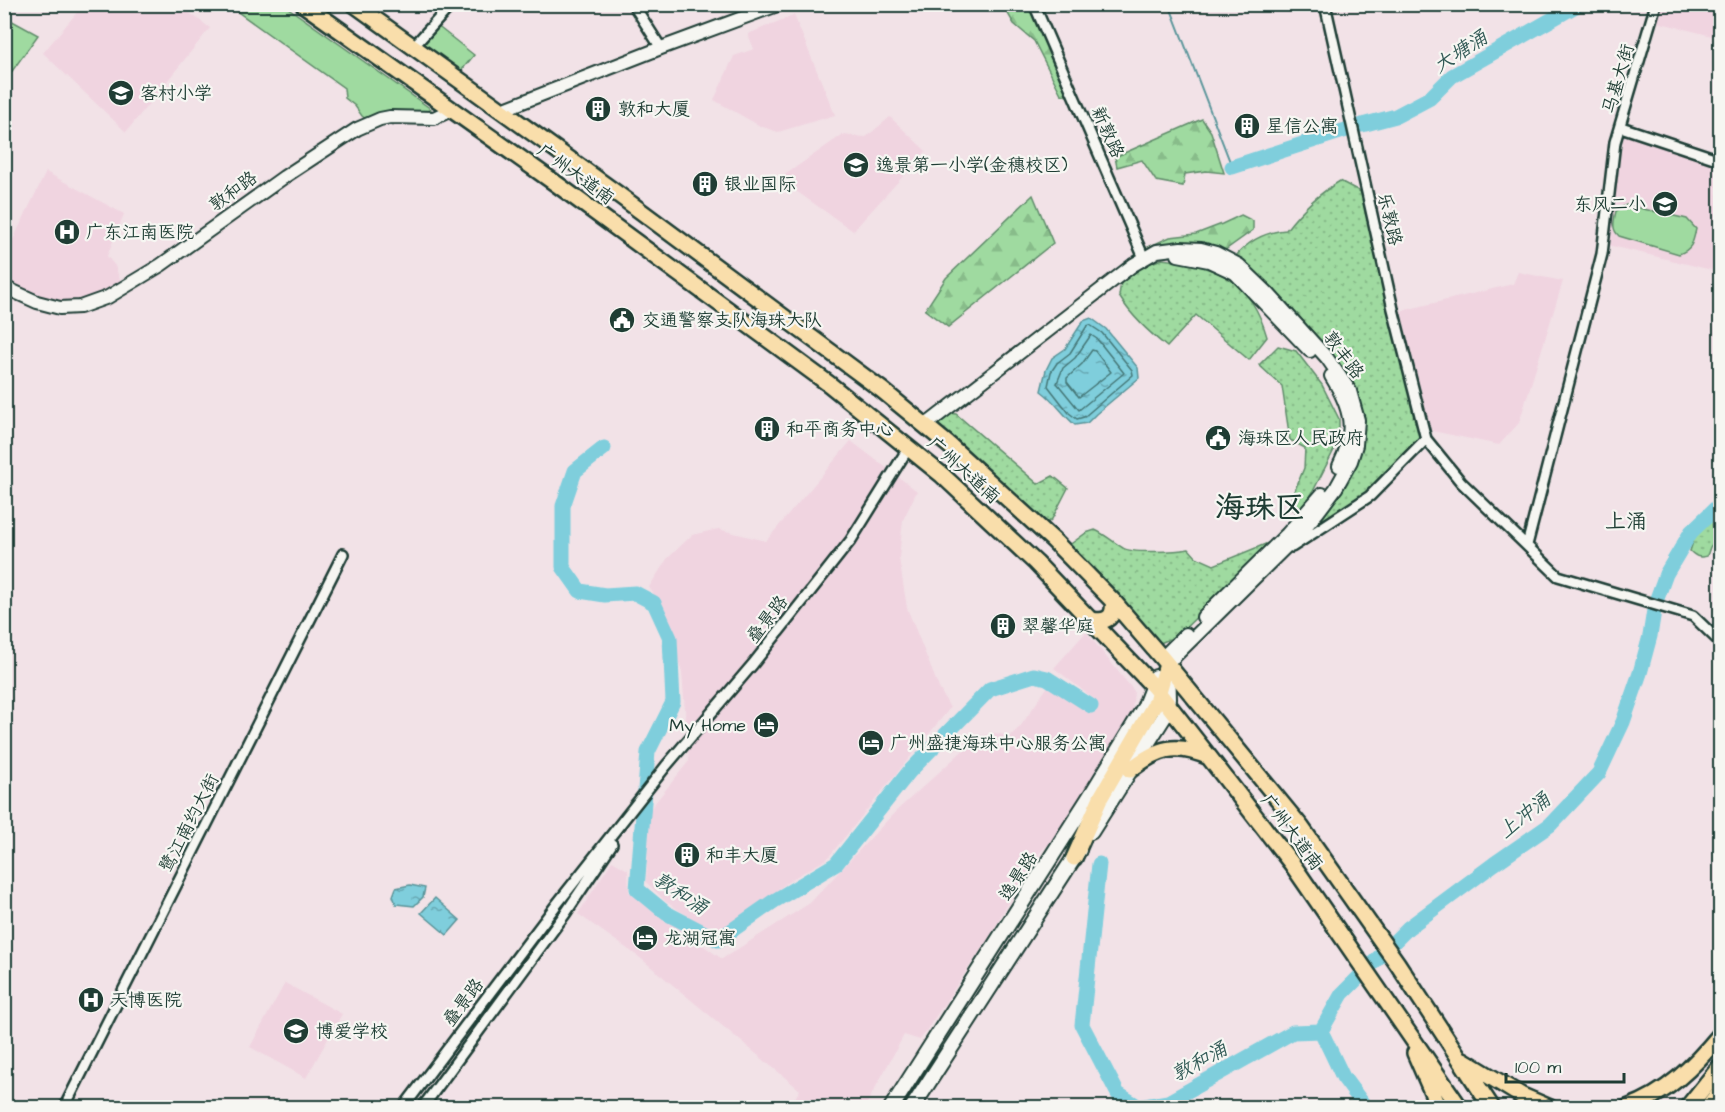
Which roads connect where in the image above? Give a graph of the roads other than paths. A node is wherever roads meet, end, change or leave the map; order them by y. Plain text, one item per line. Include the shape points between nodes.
1 (303, 4) edge
2 (354, 4) edge
3 (452, 4) edge
4 (633, 4) edge
5 (780, 4) edge
6 (1034, 4) edge
7 (1325, 4) edge
8 (1656, 4) edge
9 (414, 46) junction
10 (661, 48) junction
11 (453, 109) junction
12 (502, 110) junction
13 (1621, 127) junction
14 (1720, 160) edge
15 (1144, 258) junction
16 (4, 287) edge
17 (926, 425) junction
18 (1426, 439) junction
19 (909, 447) junction
20 (1527, 545) junction
21 (343, 554) dead end
22 (1275, 558) junction
23 (1113, 601) junction
24 (1092, 620) junction
25 (1720, 642) edge
26 (1124, 654) junction
27 (1163, 662) junction
28 (1188, 690) junction
29 (1163, 691) junction
30 (1209, 757) junction
31 (1124, 768) junction
32 (638, 803) junction
33 (1074, 858) junction
34 (1400, 1020) junction
35 (1720, 1035) edge
36 (1703, 1055) junction
37 (1459, 1056) junction
38 (1720, 1067) edge
39 (1720, 1091) edge
40 (1720, 1104) edge
41 (64, 1107) edge
42 (403, 1107) edge
43 (422, 1107) edge
44 (891, 1107) edge
45 (912, 1107) edge
46 (1439, 1107) edge
47 (1460, 1107) edge
48 (1492, 1107) edge
49 (1550, 1107) edge
50 (1627, 1107) edge
51 (1651, 1107) edge
52 (1687, 1107) edge
53 (1707, 1107) edge
54 (1717, 1107) edge

1 - 11 highway, 广州大道南
2 - 9 highway, 广州大道南
3 - 9 street
4 - 10 street
5 - 10 street
6 - 15 street, 新敦路
7 - 18 street, 乐敦路
8 - 13 street, 马基大街
9 - 12 highway, 广州大道南
10 - 12 street
11 - 16 street, 敦和路 via 434,118 380,119 357,129 161,265 108,297 80,307 60,308
11 - 19 highway, 广州大道南 via 778,346
12 - 17 highway, 广州大道南 via 820,342
13 - 14 street
13 - 20 street, 马基大街 via 1615,142 1602,254
15 - 17 street, 敦丰路
15 - 22 street, 敦丰路 via 1166,249 1201,249 1239,265 1327,358 1350,391 1358,420 1351,460 1318,512
15 - 27 street, 敦丰路 via 1194,257 1234,273 1326,369 1342,396 1350,421 1344,457 1320,497
17 - 23 highway, 广州大道南 via 1022,511
18 - 20 street via 1461,482
18 - 22 street via 1370,496
19 - 24 highway, 广州大道南
19 - 32 street, 叠景路 via 851,540
20 - 25 street via 1558,576 1693,616
21 - 41 street, 鹭江南约大街
22 - 27 street, 敦丰路
23 - 24 highway via 1111,616 1103,621
23 - 27 highway, 广州大道南
24 - 26 highway, 广州大道南
26 - 27 highway via 1142,663
26 - 29 highway, 广州大道南
27 - 28 highway, 广州大道南
27 - 29 highway
28 - 29 highway
28 - 37 highway, 广州大道南 via 1301,827
29 - 30 highway, 广州大道南
29 - 31 highway
29 - 44 main road, 逸景路 via 1144,708
30 - 31 highway via 1194,750 1168,749
30 - 34 highway, 广州大道南 via 1292,864
31 - 33 highway via 1094,811
31 - 33 main road, 逸景路 via 1118,789
32 - 42 street, 叠景路
32 - 43 street, 叠景路 via 579,896
33 - 45 main road, 逸景路
34 - 46 highway
34 - 47 highway, 广州大道南
35 - 36 highway
36 - 50 highway via 1674,1083
36 - 51 highway
37 - 48 highway, 广州大道南
37 - 49 highway via 1522,1096
38 - 52 highway
39 - 53 highway
40 - 54 highway

